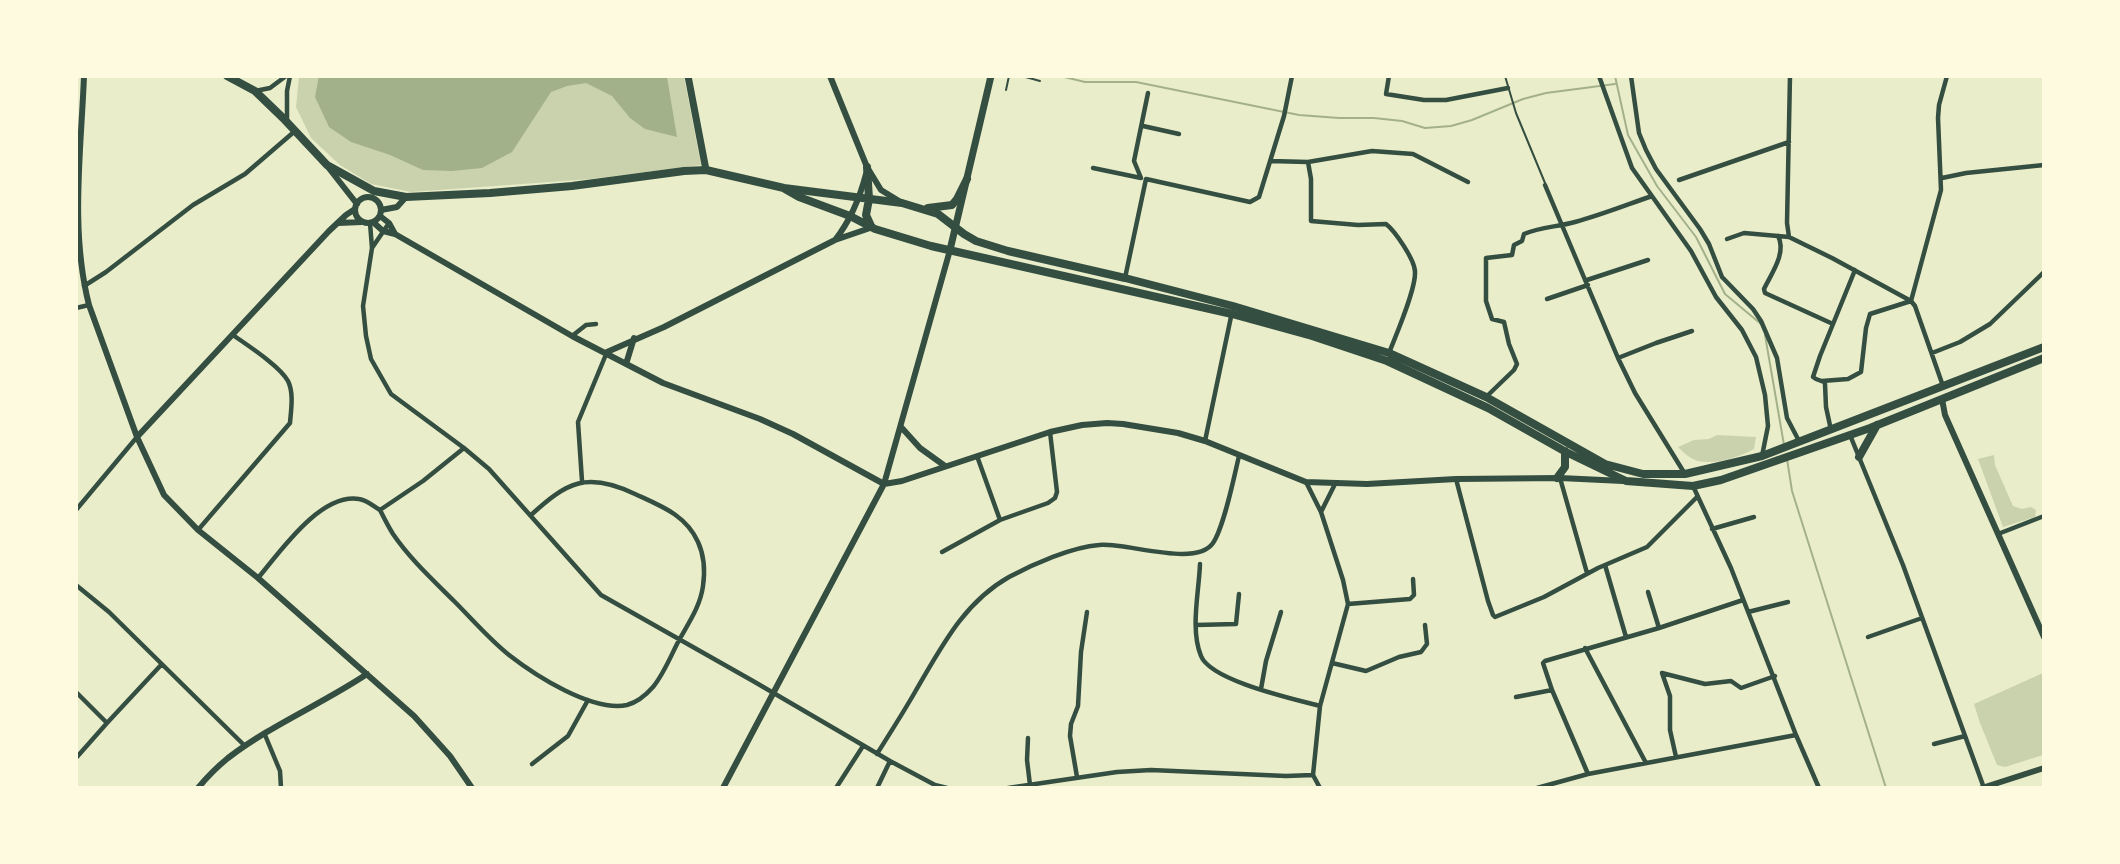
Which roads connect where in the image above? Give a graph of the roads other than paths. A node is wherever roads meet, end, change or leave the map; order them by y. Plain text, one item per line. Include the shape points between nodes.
1 (84, 76) edge
2 (228, 76) edge
3 (288, 76) edge
4 (688, 76) edge
5 (830, 76) edge
6 (990, 76) edge
7 (1009, 76) edge
8 (1022, 76) edge
9 (1292, 76) edge
10 (1389, 76) edge
11 (1505, 76) edge
12 (1599, 76) edge
13 (1630, 76) edge
14 (1790, 76) edge
15 (1947, 76) edge
16 (1040, 81) dead end
17 (1508, 88) junction
18 (1006, 90) dead end
19 (255, 91) junction
20 (1148, 93) dead end
21 (287, 122) junction
22 (1143, 126) junction
23 (295, 130) junction
24 (1179, 134) dead end
25 (1789, 142) junction
26 (79, 148) edge
27 (1270, 160) junction
28 (1308, 162) junction
29 (327, 165) junction
30 (2043, 165) edge
31 (867, 167) junction
32 (1093, 168) dead end
33 (706, 170) junction
34 (1143, 178) junction
35 (1942, 178) junction
36 (967, 179) junction
37 (1679, 180) dead end
38 (1468, 183) dead end
39 (1545, 185) joint
40 (784, 188) junction
41 (1652, 196) junction
42 (406, 197) junction
43 (858, 197) junction
44 (869, 199) junction
45 (902, 203) junction
46 (78, 206) edge
47 (356, 207) junction
48 (924, 208) junction
49 (380, 213) junction
50 (850, 216) junction
51 (362, 222) junction
52 (338, 223) junction
53 (371, 223) junction
54 (389, 223) junction
55 (1563, 225) junction
56 (873, 227) junction
57 (956, 229) junction
58 (383, 231) junction
59 (395, 234) junction
60 (1778, 236) junction
61 (1789, 237) junction
62 (1727, 239) dead end
63 (836, 240) junction
64 (372, 248) junction
65 (950, 250) junction
66 (1648, 260) dead end
67 (1855, 270) junction
68 (2043, 272) edge
69 (1125, 278) junction
70 (1588, 283) junction
71 (84, 286) junction
72 (1547, 299) dead end
73 (1911, 301) junction
74 (89, 305) junction
75 (76, 309) edge
76 (1232, 310) junction
77 (596, 324) dead end
78 (1833, 324) junction
79 (1692, 331) dead end
80 (233, 335) junction
81 (572, 336) junction
82 (634, 338) junction
83 (2043, 347) edge
84 (607, 352) junction
85 (1389, 353) junction
86 (1932, 353) junction
87 (1618, 358) junction
88 (2043, 358) edge
89 (626, 364) junction
90 (1822, 381) junction
91 (1942, 386) junction
92 (1486, 397) junction
93 (1942, 399) junction
94 (1877, 425) junction
95 (901, 427) junction
96 (1832, 430) junction
97 (1050, 432) junction
98 (1850, 435) junction
99 (136, 437) junction
100 (1560, 439) junction
101 (1205, 441) junction
102 (1796, 443) junction
103 (464, 448) junction
104 (1566, 452) junction
105 (1765, 454) junction
106 (977, 456) junction
107 (1239, 456) junction
108 (1859, 458) junction
109 (945, 466) junction
110 (1685, 474) junction
111 (1558, 478) junction
112 (1456, 479) junction
113 (1626, 481) junction
114 (582, 482) junction
115 (1306, 482) junction
116 (884, 484) junction
117 (1335, 484) junction
118 (1693, 486) junction
119 (1697, 497) junction
120 (76, 510) edge
121 (380, 510) junction
122 (1321, 512) junction
123 (531, 515) junction
124 (1754, 516) dead end
125 (2043, 516) edge
126 (1000, 520) junction
127 (1712, 529) junction
128 (198, 530) junction
129 (1998, 534) junction
130 (942, 552) dead end
131 (1200, 564) dead end
132 (1605, 565) junction
133 (1587, 573) junction
134 (258, 578) junction
135 (1413, 579) dead end
136 (76, 585) edge
137 (1648, 592) dead end
138 (1239, 594) dead end
139 (1743, 600) junction
140 (1788, 602) dead end
141 (1348, 604) junction
142 (1087, 612) dead end
143 (1281, 612) dead end
144 (1748, 612) junction
145 (1922, 618) junction
146 (1197, 624) junction
147 (1425, 625) dead end
148 (1659, 628) junction
149 (1626, 637) junction
150 (1868, 637) dead end
151 (2043, 637) edge
152 (679, 640) junction
153 (1585, 648) junction
154 (1332, 663) junction
155 (161, 665) junction
156 (367, 674) junction
157 (1775, 676) junction
158 (1261, 689) junction
159 (1552, 690) junction
160 (76, 692) edge
161 (773, 694) junction
162 (1516, 697) dead end
163 (588, 700) junction
164 (1320, 706) junction
165 (107, 723) junction
166 (265, 735) junction
167 (1796, 735) junction
168 (1965, 736) junction
169 (1028, 738) dead end
170 (1934, 744) dead end
171 (245, 746) junction
172 (863, 746) junction
173 (877, 754) junction
174 (1676, 757) junction
175 (76, 758) edge
176 (890, 761) junction
177 (1646, 763) junction
178 (532, 764) dead end
179 (2043, 768) edge
180 (1588, 774) junction
181 (1313, 775) junction
182 (1077, 777) junction
183 (1030, 785) junction
184 (935, 786) edge
185 (1819, 786) edge
186 (1983, 787) edge
187 (198, 788) edge
188 (281, 788) edge
189 (472, 788) edge
190 (723, 788) edge
191 (836, 788) edge
192 (877, 788) edge
193 (947, 788) edge
194 (1008, 788) edge
195 (1320, 788) edge
196 (1537, 788) edge

1 - 26 street
2 - 19 main road
3 - 19 street via 270,88
3 - 21 street
4 - 33 main road
5 - 31 street
6 - 36 main road
7 - 18 lane
8 - 16 lane
9 - 27 street
10 - 17 street via 1386,94 1424,100 1446,100
11 - 17 lane
12 - 41 street via 1632,168
13 - 102 street via 1639,133 1656,169 1700,229 1722,277 1761,321 1777,358 1787,418
14 - 25 street
15 - 35 street via 1938,118
17 - 39 lane
19 - 21 main road
20 - 22 street
21 - 23 main road
22 - 24 street
22 - 34 street via 1134,161
23 - 29 main road
23 - 71 street via 245,174 193,205
25 - 37 street
25 - 61 street
26 - 46 street
27 - 28 street
27 - 34 street via 1259,197 1250,202
28 - 38 street via 1372,151 1413,154
28 - 85 street via 1311,221 1386,224 1414,267 1407,306
29 - 42 main road via 374,191
29 - 47 street
30 - 35 street
31 - 43 street
31 - 44 main road
31 - 45 street via 881,190
32 - 34 street
33 - 40 main road
33 - 42 main road via 572,186
34 - 69 street
35 - 73 street
36 - 48 main road via 952,205
36 - 57 main road
39 - 55 street
40 - 43 main road
40 - 50 main road
41 - 55 street
41 - 105 street via 1756,357 1766,395
42 - 49 street via 397,207
43 - 44 main road
43 - 50 street
44 - 45 main road
44 - 56 main road via 866,215
45 - 48 main road
46 - 71 street
47 - 49 street via 363,199 371,198 378,202
47 - 51 street
47 - 52 street
48 - 57 main road via 945,218
49 - 53 street
49 - 54 street
50 - 56 main road
50 - 63 street
51 - 52 street
51 - 53 street
52 - 80 street
53 - 58 street
53 - 64 street
54 - 58 street
54 - 59 street
55 - 70 street
55 - 92 street via 1540,227 1524,234 1522,241 1514,245 1512,255 1485,259 1486,304 1492,319 1504,322 1517,364
56 - 63 street
56 - 65 main road
57 - 65 main road
57 - 69 main road via 976,241 1008,251
58 - 59 street
58 - 64 street
59 - 81 street
60 - 61 street
60 - 62 street via 1744,233
60 - 78 street via 1781,250 1765,293
61 - 67 street
63 - 82 street via 664,327
64 - 103 street via 363,306 369,347 379,375 391,394
65 - 76 main road
65 - 95 street
66 - 70 street
67 - 73 street
67 - 78 street
68 - 86 street via 1990,324
69 - 76 main road
70 - 72 street
70 - 87 street
71 - 74 street
73 - 86 street
73 - 90 street via 1870,314 1861,372 1848,379
74 - 75 street
74 - 99 street
76 - 85 main road
76 - 101 street
76 - 104 main road via 1387,361 1488,408
77 - 81 street via 586,325
78 - 90 street via 1813,377
79 - 87 street
80 - 99 street
80 - 128 street via 288,380 292,401 290,423
81 - 84 street
82 - 84 street
82 - 89 street
83 - 91 main road
84 - 89 street
84 - 114 street via 578,422
85 - 92 main road
86 - 91 street
87 - 110 street via 1641,405
88 - 93 main road
89 - 116 street via 663,383 793,434
90 - 96 street
91 - 93 main road
91 - 96 main road
92 - 100 main road
93 - 94 main road
93 - 129 street via 1945,415
94 - 98 main road
94 - 108 main road
95 - 109 street via 920,448
95 - 116 street
96 - 102 main road
97 - 101 street via 1082,425 1123,424
97 - 106 street
97 - 126 street via 1058,492 1055,498
98 - 108 street
98 - 118 main road
99 - 120 street
99 - 128 street via 164,495
100 - 104 main road
100 - 110 main road via 1619,469 1643,474
101 - 107 street
102 - 105 main road
103 - 121 street
103 - 123 street
104 - 111 main road via 1565,468
104 - 113 main road
105 - 110 main road
106 - 109 street
106 - 126 street
107 - 115 street
107 - 173 street via 1214,543 1201,552 1189,555 1117,544 1097,545 1028,568 977,600 947,637
108 - 145 street
109 - 116 street
111 - 112 street
111 - 113 street
111 - 133 street
112 - 117 street
112 - 133 street via 1494,616 1545,597
113 - 118 main road
114 - 123 street via 562,489
114 - 152 street via 604,483 630,491 672,511 690,527 700,544 703,588
115 - 117 street
115 - 122 street
116 - 161 street
117 - 122 street
118 - 119 street
119 - 127 street
119 - 132 street via 1647,547
121 - 134 street via 358,499 327,506
121 - 163 street via 413,558 507,654 540,677
122 - 141 street
123 - 152 street via 601,595
124 - 127 street
125 - 129 street
126 - 130 street
127 - 139 street
128 - 134 street
129 - 151 street
131 - 146 street
132 - 133 street
132 - 149 street
134 - 156 street
135 - 141 street via 1414,595 1410,599
136 - 155 street
137 - 148 street
138 - 146 street via 1236,624
139 - 144 street
139 - 148 street
140 - 144 street
141 - 154 street
142 - 182 street via 1078,706 1070,736
143 - 158 street
144 - 157 street
145 - 150 street
145 - 168 street
146 - 158 street via 1203,660 1219,674
147 - 154 street via 1427,644 1421,652 1366,671
148 - 149 street
149 - 153 street
152 - 161 street
152 - 163 street via 654,686 637,702 618,706
153 - 159 street via 1545,661
153 - 177 street
154 - 164 street
155 - 165 street
155 - 171 street
156 - 166 street
156 - 189 street via 414,716
157 - 167 street
157 - 174 street via 1741,688 1731,681 1705,684 1662,673 1670,696 1670,730
158 - 164 street
159 - 162 street
159 - 180 street
160 - 165 street
161 - 172 street
161 - 190 street
163 - 178 street via 568,736
164 - 181 street
165 - 175 street
166 - 171 street
166 - 188 street via 280,771
167 - 174 street
167 - 185 street
168 - 170 street
168 - 186 street
169 - 183 street
171 - 187 street
172 - 173 street
172 - 191 street
173 - 176 street
174 - 177 street
176 - 184 street
176 - 192 street
177 - 180 street
179 - 186 street
180 - 196 street
181 - 182 street via 1151,770
181 - 195 street
182 - 183 street
183 - 194 street
184 - 193 street

